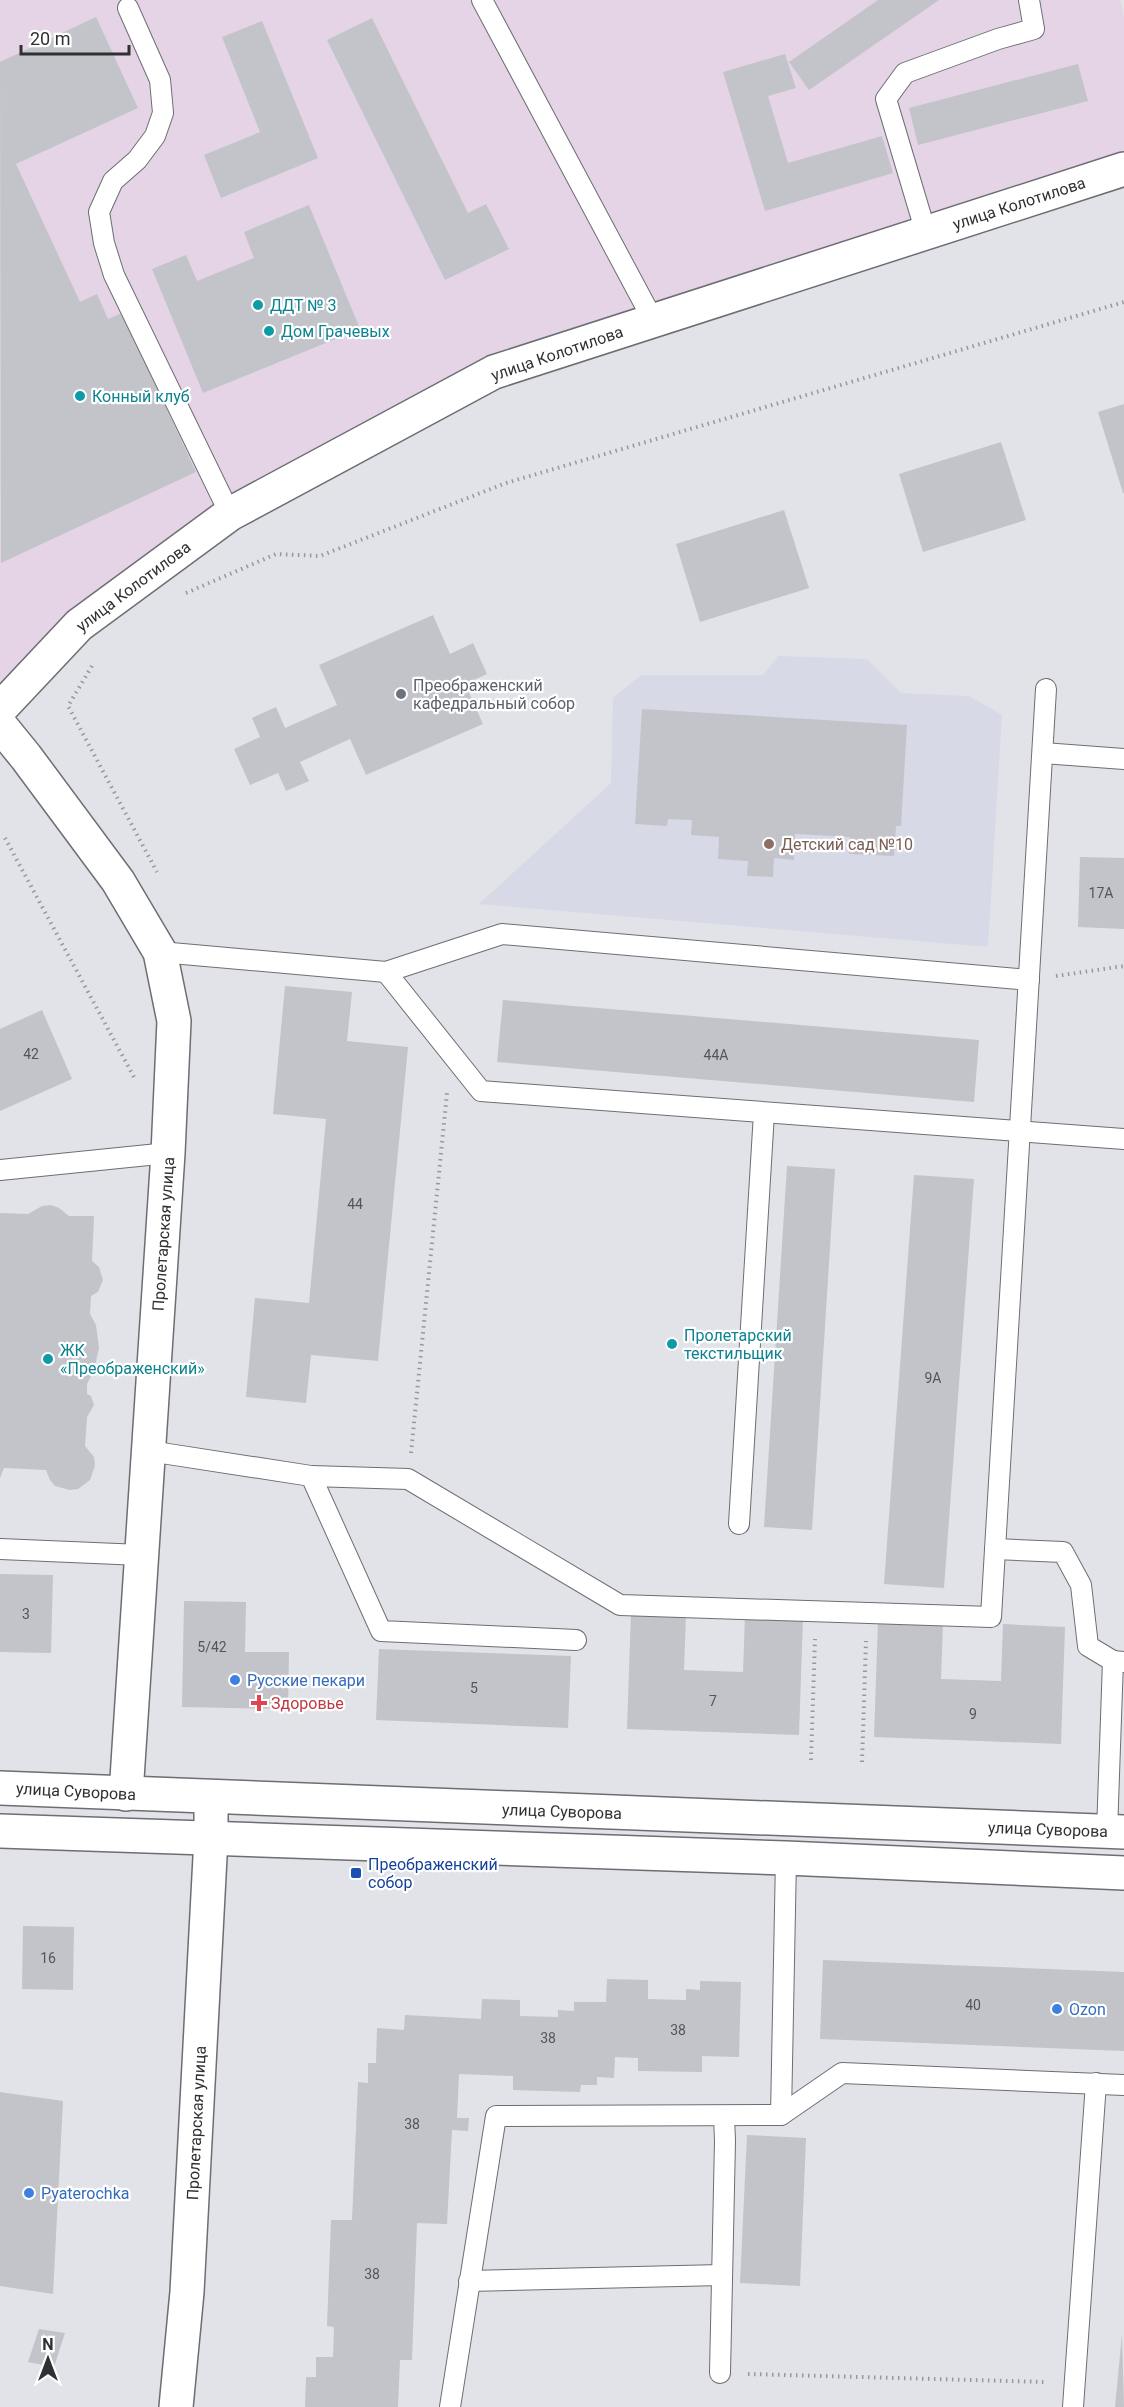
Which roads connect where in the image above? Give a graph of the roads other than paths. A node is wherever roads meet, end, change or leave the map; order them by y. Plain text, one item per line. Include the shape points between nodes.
1 (482, 0) edge
2 (1029, 0) edge
3 (128, 8) dead end
4 (1124, 169) edge
5 (926, 233) junction
6 (653, 320) junction
7 (230, 514) junction
8 (1046, 689) dead end
9 (0, 709) edge
10 (0, 725) edge
11 (1043, 753) junction
12 (1124, 759) edge
13 (160, 952) junction
14 (386, 972) junction
15 (1029, 980) junction
16 (764, 1113) junction
17 (1020, 1132) junction
18 (1124, 1139) edge
19 (168, 1153) junction
20 (0, 1170) edge
21 (149, 1451) junction
22 (311, 1476) junction
23 (739, 1524) dead end
24 (0, 1549) edge
25 (995, 1549) junction
26 (141, 1555) junction
27 (576, 1640) dead end
28 (1118, 1661) edge
29 (0, 1788) edge
30 (126, 1794) junction
31 (211, 1797) junction
32 (0, 1831) edge
33 (1116, 1832) edge
34 (211, 1838) junction
35 (786, 1857) junction
36 (1124, 1873) edge
37 (1096, 2083) junction
38 (1124, 2085) edge
39 (781, 2115) junction
40 (724, 2116) junction
41 (722, 2275) junction
42 (469, 2281) junction
43 (720, 2373) road end
44 (176, 2407) edge
45 (450, 2407) edge
46 (1073, 2407) edge

1 - 6 lane
2 - 5 lane via 1034,29 905,73 886,99
3 - 7 lane via 160,80 163,113 155,136 114,181 99,212 104,243 114,274
4 - 5 street, улица Колотилова
5 - 6 street, улица Колотилова
6 - 7 street, улица Колотилова via 494,372
7 - 9 street, улица Колотилова via 79,625
8 - 11 lane
10 - 13 street, Пролетарская улица via 118,881
11 - 12 lane
11 - 15 lane
13 - 14 lane
13 - 19 street, Пролетарская улица via 174,1021
14 - 15 lane via 502,934
14 - 16 lane via 481,1091
15 - 17 lane
16 - 17 lane
16 - 23 lane
17 - 18 lane
17 - 25 lane
19 - 20 lane
19 - 21 street, Пролетарская улица
21 - 22 lane
21 - 26 street, Пролетарская улица
22 - 25 lane via 408,1479 620,1605 991,1617
22 - 27 lane via 381,1630
24 - 26 lane
25 - 28 lane via 1063,1552 1081,1585 1088,1646
26 - 30 street, Пролетарская улица
28 - 33 lane
29 - 30 street, улица Суворова
30 - 31 street, улица Суворова
31 - 33 street, улица Суворова
31 - 34 street, Пролетарская улица
32 - 34 street
34 - 35 street
34 - 44 street, Пролетарская улица via 187,2292
35 - 36 street
35 - 39 lane
37 - 38 lane
37 - 39 lane via 842,2073
37 - 46 lane
39 - 40 lane
40 - 41 lane
40 - 42 lane via 496,2116
41 - 42 lane
41 - 43 lane
42 - 45 lane

